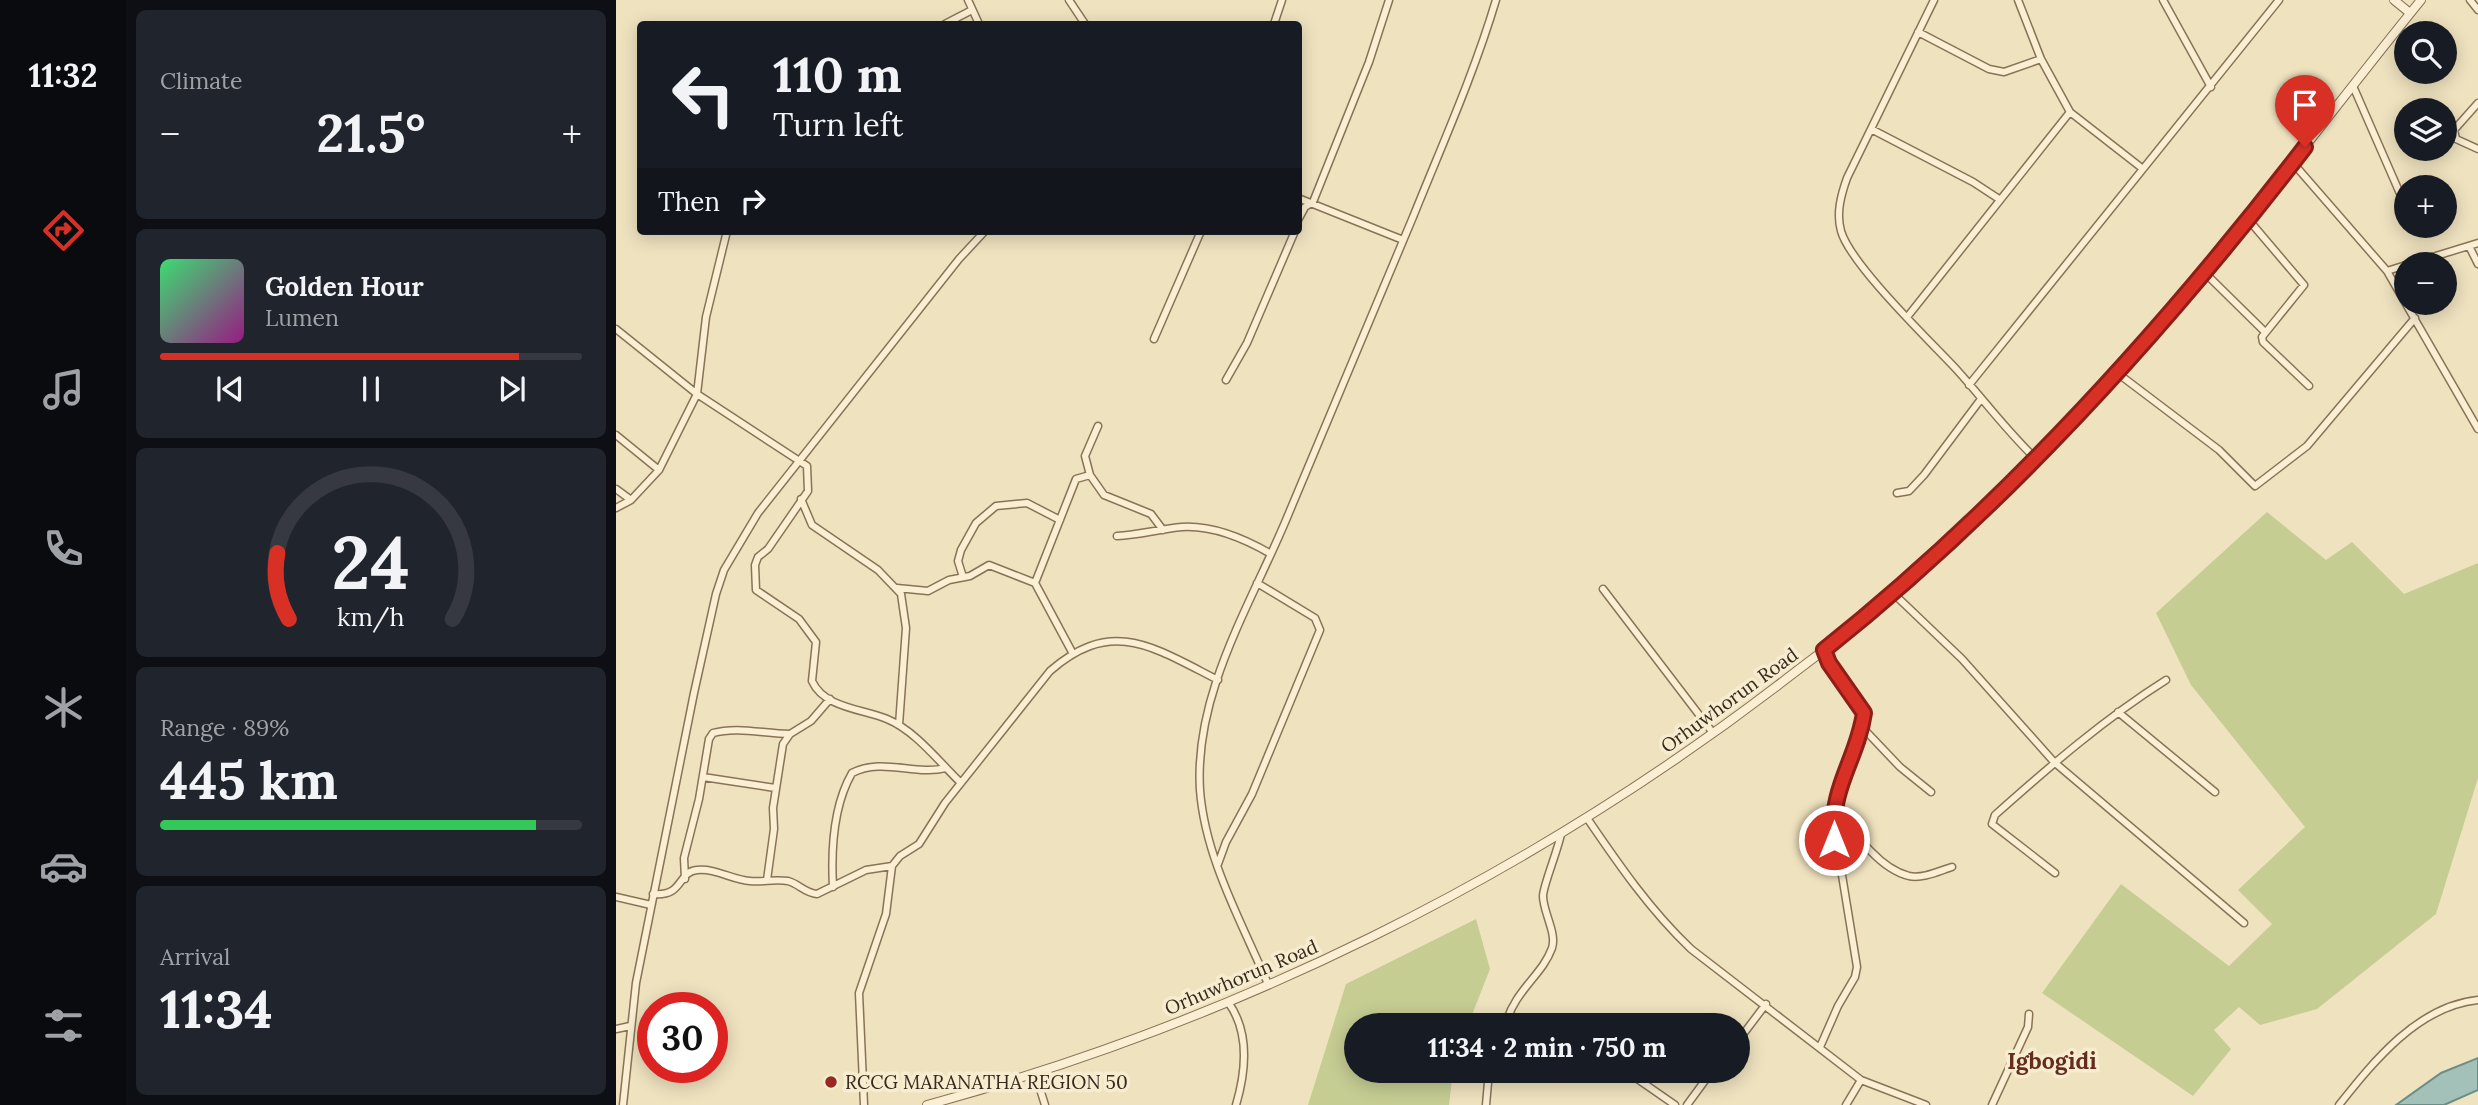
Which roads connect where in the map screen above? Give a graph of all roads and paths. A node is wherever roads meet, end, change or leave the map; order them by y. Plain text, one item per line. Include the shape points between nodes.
1 (968, 0) edge
2 (1069, 0) edge
3 (1282, 0) edge
4 (1389, 0) edge
5 (1496, 0) edge
6 (1934, 0) edge
7 (2018, 0) edge
8 (2163, 0) edge
9 (2279, 0) edge
10 (2394, 0) edge
11 (2421, 0) edge
12 (2470, 0) edge
13 (972, 10) junction
14 (2478, 10) edge
15 (2410, 13) junction
16 (951, 21) edge
17 (978, 21) edge
18 (1083, 21) edge
19 (1275, 21) edge
20 (1918, 32) junction
21 (2041, 59) junction
22 (2353, 86) junction
23 (2211, 87) junction
24 (2478, 103) edge
25 (2070, 113) junction
26 (1871, 129) junction
27 (2478, 149) edge
28 (2293, 163) junction
29 (2143, 169) junction
30 (2394, 180) edge
31 (1302, 199) edge
32 (1999, 199) junction
33 (1313, 202) junction
34 (1302, 213) edge
35 (2247, 218) junction
36 (726, 235) edge
37 (981, 235) edge
38 (1199, 235) edge
39 (1293, 235) edge
40 (1404, 240) junction
41 (2478, 243) edge
42 (2469, 246) junction
43 (2450, 252) edge
44 (2478, 264) edge
45 (2394, 269) edge
46 (2203, 271) junction
47 (2387, 271) junction
48 (1908, 316) junction
49 (2415, 318) junction
50 (616, 329) edge
51 (2265, 332) junction
52 (1154, 339) dead end
53 (2116, 372) junction
54 (1226, 380) dead end
55 (1969, 385) junction
56 (2309, 386) dead end
57 (697, 394) junction
58 (1981, 399) junction
59 (1098, 426) dead end
60 (2478, 429) edge
61 (616, 435) edge
62 (2035, 458) junction
63 (800, 461) junction
64 (659, 470) junction
65 (1090, 475) junction
66 (616, 489) edge
67 (1897, 493) dead end
68 (801, 499) junction
69 (631, 500) junction
70 (616, 508) edge
71 (1060, 520) junction
72 (1163, 530) junction
73 (1117, 536) dead end
74 (1271, 554) junction
75 (963, 578) junction
76 (1035, 583) junction
77 (1257, 583) junction
78 (897, 588) junction
79 (1603, 590) dead end
80 (1894, 594) junction
81 (1824, 650) junction
82 (1072, 652) junction
83 (1218, 680) junction
84 (2166, 680) dead end
85 (830, 699) junction
86 (2118, 712) junction
87 (899, 725) junction
88 (1862, 727) junction
89 (1713, 733) junction
90 (790, 734) junction
91 (2053, 762) junction
92 (946, 768) junction
93 (703, 777) junction
94 (961, 783) junction
95 (775, 788) junction
96 (1931, 792) dead end
97 (2215, 792) dead end
98 (1835, 804) junction
99 (1587, 818) junction
100 (1561, 834) junction
101 (1217, 864) junction
102 (892, 866) junction
103 (1952, 867) dead end
104 (2055, 873) dead end
105 (684, 878) junction
106 (767, 880) junction
107 (833, 887) junction
108 (653, 894) junction
109 (616, 897) edge
110 (651, 905) junction
111 (2244, 923) dead end
112 (1269, 984) junction
113 (2478, 1000) edge
114 (1228, 1002) junction
115 (1766, 1004) junction
116 (1509, 1013) edge
117 (2029, 1014) dead end
118 (1750, 1025) edge
119 (630, 1026) junction
120 (616, 1029) edge
121 (1820, 1047) junction
122 (1035, 1073) junction
123 (1861, 1080) junction
124 (1488, 1083) edge
125 (1643, 1083) edge
126 (1703, 1083) edge
127 (624, 1105) edge
128 (864, 1105) edge
129 (927, 1105) edge
130 (1045, 1105) edge
131 (1236, 1105) edge
132 (1486, 1105) edge
133 (1675, 1105) edge
134 (1687, 1105) edge
135 (1846, 1105) edge
136 (1926, 1105) edge
137 (1992, 1105) edge
138 (2339, 1105) edge

1 - 13 street
2 - 18 street
3 - 19 street
4 - 33 street
5 - 40 street via 1474,70
6 - 20 street
7 - 21 street
8 - 23 street
9 - 23 street
10 - 15 street
11 - 15 street, Orhuwhorun Road
12 - 14 street
13 - 16 street
13 - 17 street
15 - 22 street, Orhuwhorun Road
20 - 21 street via 1989,69 2004,72
20 - 26 street
21 - 25 street
22 - 28 street, Orhuwhorun Road
22 - 30 street
23 - 29 street
24 - 27 street via 2454,130 2456,139
25 - 29 street
25 - 32 street
26 - 32 street
26 - 48 street via 1839,202 1840,229 1853,252
28 - 35 street, Orhuwhorun Road
28 - 47 street
29 - 55 street
31 - 33 street
32 - 48 street
33 - 34 street
33 - 40 street
35 - 46 street, Orhuwhorun Road
35 - 51 street via 2304,285
36 - 57 street via 706,317
37 - 63 street
38 - 52 street
39 - 54 street
40 - 74 street
41 - 42 street
42 - 43 street
42 - 44 street
45 - 47 street
46 - 51 street
46 - 53 street, Orhuwhorun Road
47 - 49 street
48 - 55 street
49 - 53 street via 2307,446 2255,486 2219,450
49 - 60 street
50 - 57 street
51 - 56 street via 2263,342
53 - 62 street, Orhuwhorun Road
55 - 58 street
57 - 63 street
57 - 64 street
58 - 62 street
58 - 67 street via 1924,475 1909,491
59 - 65 street via 1085,456
61 - 64 street
62 - 80 street, Orhuwhorun Road
63 - 68 street via 809,476 808,491
63 - 108 street via 740,540 716,594
64 - 69 street
65 - 71 street via 1076,479
65 - 72 street via 1104,495 1151,514
66 - 69 street
68 - 78 street via 812,525
68 - 85 street via 758,557 756,590 808,629 816,642 812,684
69 - 70 street
71 - 75 street via 1027,503 996,506 976,523 961,550 958,561
71 - 76 street
72 - 73 street
72 - 74 street via 1208,528
74 - 77 street
75 - 76 street via 989,565
75 - 78 street via 928,591
76 - 82 street
77 - 83 street
77 - 101 street via 1315,618 1320,630 1252,794
78 - 87 street via 906,628
79 - 89 street
80 - 81 street, Orhuwhorun Road
80 - 91 street via 1962,659
81 - 88 street via 1862,706
81 - 89 street, Orhuwhorun Road
82 - 83 street via 1109,639 1125,641
82 - 94 street via 1050,671
83 - 101 street via 1205,724 1200,780 1205,825
84 - 86 street
85 - 87 street
85 - 90 street via 811,721
86 - 91 street
86 - 97 street
87 - 92 street
88 - 96 street
88 - 98 street
89 - 99 street, Orhuwhorun Road
90 - 93 street via 754,729 713,733
90 - 95 street via 783,744
91 - 104 street via 1995,815 1992,824
91 - 111 street
92 - 94 street
92 - 107 street via 874,767 852,773 845,785 831,854
93 - 95 street
93 - 105 street via 684,858
94 - 102 street via 919,844
95 - 106 street
98 - 103 street via 1871,850 1898,871 1919,876
98 - 121 street via 1836,856 1857,967
99 - 100 street, Orhuwhorun Road
99 - 115 street via 1668,927
100 - 112 street, Orhuwhorun Road via 1442,901
100 - 116 street via 1543,894 1553,946 1514,999
101 - 112 street
102 - 107 street via 866,870
102 - 128 street via 886,914 859,993
105 - 106 street via 697,870 749,881
105 - 108 street via 667,895
106 - 107 street via 793,882 817,894
108 - 110 street
109 - 110 street
110 - 119 street
112 - 114 street, Orhuwhorun Road
113 - 138 street via 2446,1008 2413,1027 2369,1068
114 - 122 street, Orhuwhorun Road
114 - 131 street via 1243,1028 1242,1083
115 - 118 street
115 - 121 street
117 - 137 street via 2028,1027
119 - 120 street
119 - 127 street
121 - 123 street
122 - 129 street, Orhuwhorun Road
122 - 130 street
123 - 135 street
123 - 136 street
124 - 132 street
125 - 133 street
126 - 134 street

